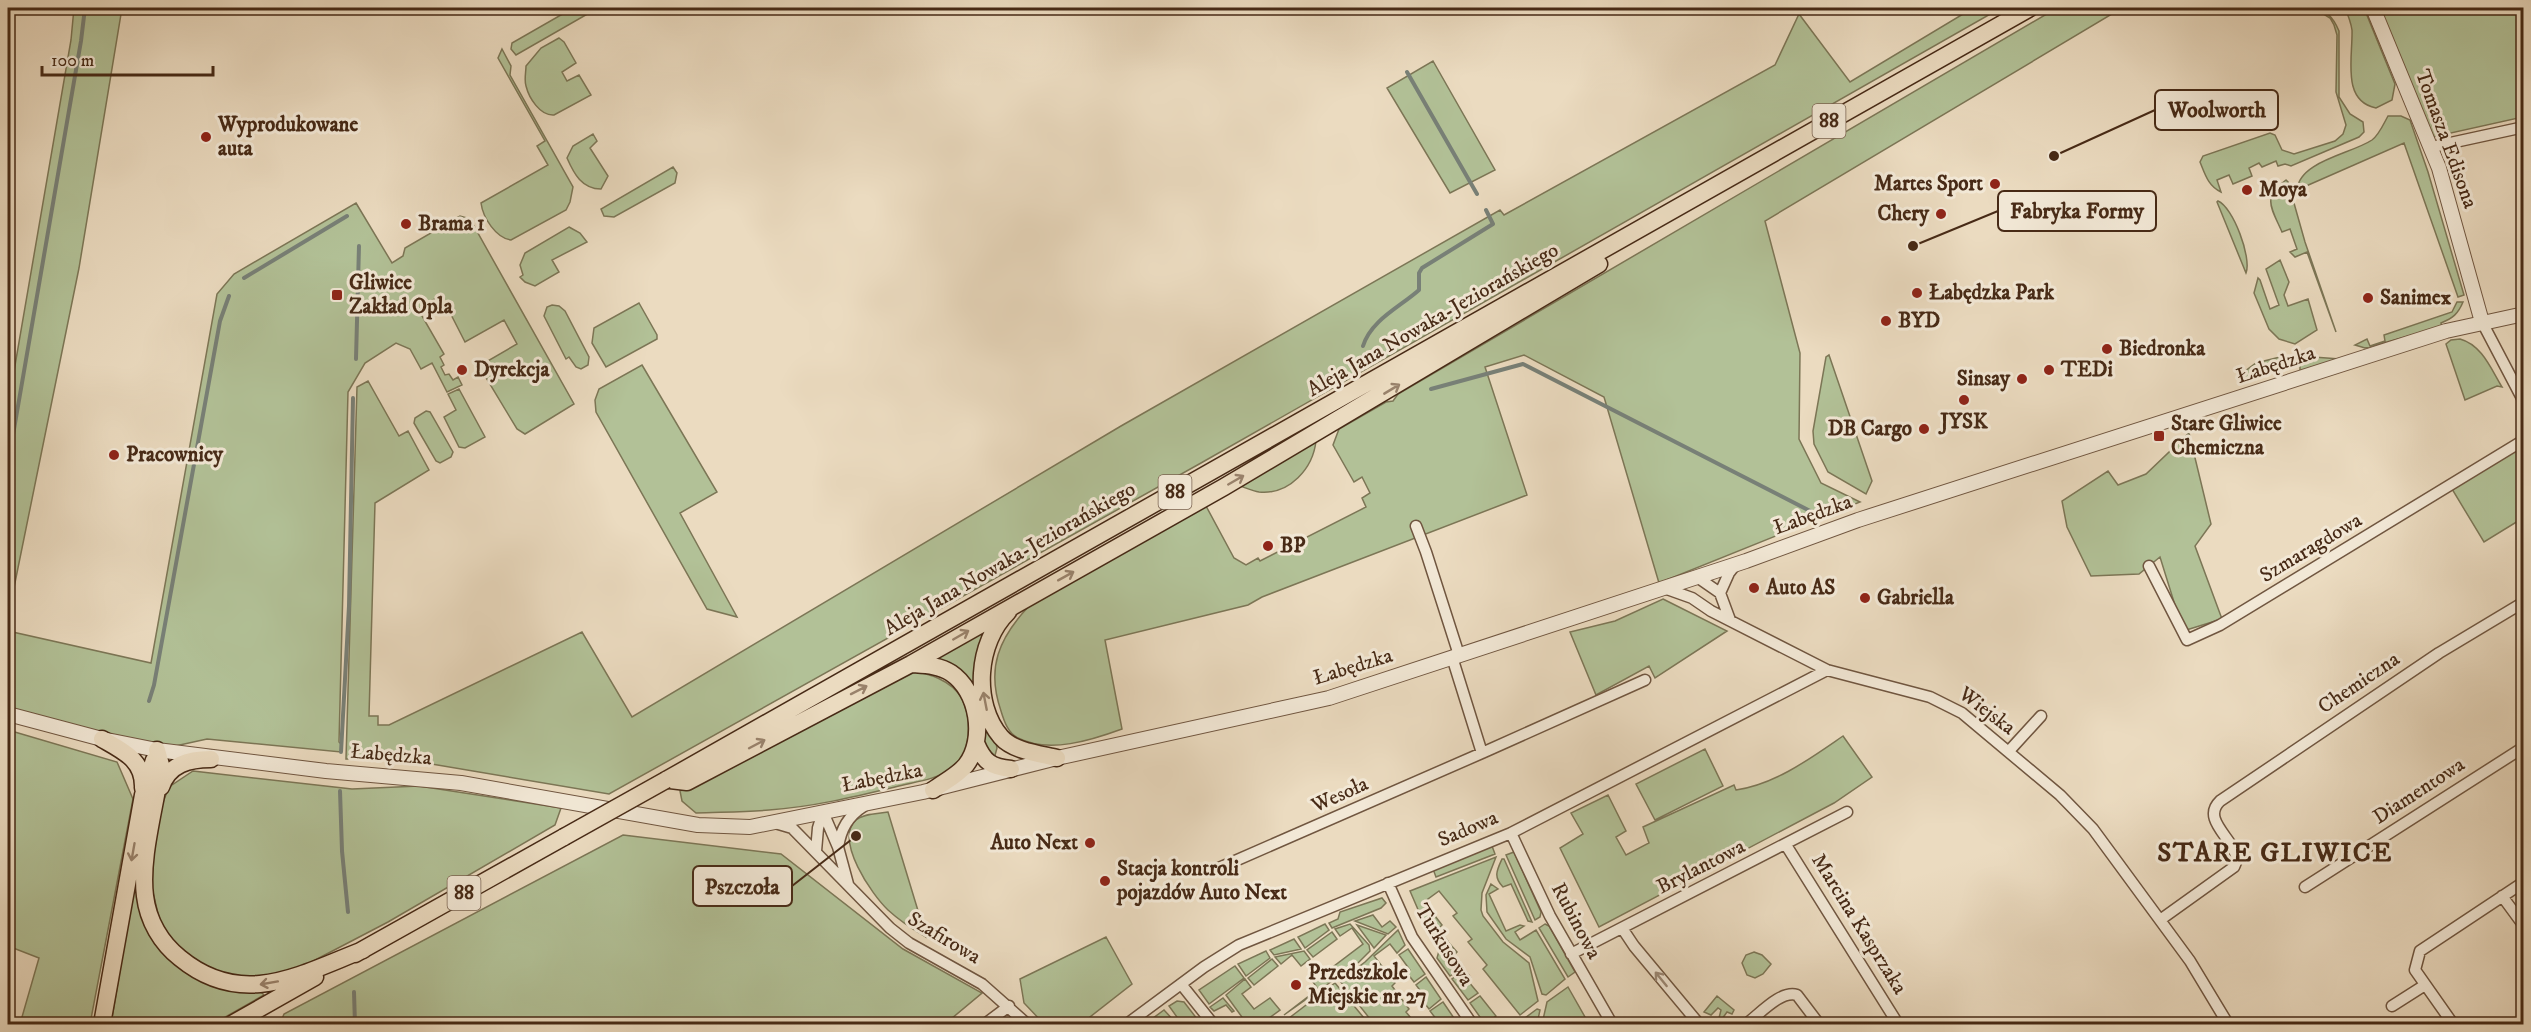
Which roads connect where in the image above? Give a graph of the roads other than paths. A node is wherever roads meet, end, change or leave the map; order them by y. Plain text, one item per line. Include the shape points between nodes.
1 (2030, 8) edge
2 (2373, 8) edge
3 (2523, 128) edge
4 (2432, 147) junction
5 (1685, 203) junction
6 (2523, 314) edge
7 (2482, 322) junction
8 (2523, 402) edge
9 (2523, 440) edge
10 (1416, 526) dead end
11 (1736, 564) junction
12 (2149, 566) dead end
13 (1695, 578) junction
14 (1664, 588) junction
15 (1720, 593) junction
16 (1692, 598) junction
17 (2523, 602) edge
18 (1015, 605) junction
19 (1730, 620) junction
20 (1456, 656) junction
21 (910, 664) junction
22 (1827, 670) junction
23 (1645, 680) dead end
24 (8, 714) edge
25 (2042, 716) dead end
26 (1001, 738) junction
27 (102, 739) junction
28 (976, 743) junction
29 (2523, 747) edge
30 (157, 750) junction
31 (2008, 751) junction
32 (1482, 753) junction
33 (1057, 758) junction
34 (212, 759) junction
35 (998, 771) junction
36 (666, 780) junction
37 (933, 789) junction
38 (150, 796) junction
39 (870, 802) junction
40 (823, 812) junction
41 (1847, 812) dead end
42 (773, 822) junction
43 (1511, 833) junction
44 (1786, 845) junction
45 (838, 847) junction
46 (816, 850) junction
47 (1212, 871) dead end
48 (2523, 882) edge
49 (1388, 883) junction
50 (2305, 887) dead end
51 (849, 888) junction
52 (2502, 896) junction
53 (2160, 920) junction
54 (2523, 926) edge
55 (1622, 928) junction
56 (363, 950) junction
57 (1571, 954) junction
58 (1181, 984) junction
59 (2425, 985) junction
60 (1009, 1006) junction
61 (2392, 1006) dead end
62 (102, 1024) edge
63 (232, 1024) edge
64 (985, 1024) edge
65 (1028, 1024) edge
66 (1127, 1024) edge
67 (1214, 1024) edge
68 (1472, 1024) edge
69 (1612, 1024) edge
70 (1698, 1024) edge
71 (1746, 1024) edge
72 (1819, 1024) edge
73 (1898, 1024) edge
74 (2229, 1024) edge
75 (2453, 1024) edge

1 - 5 main road, Aleja Jana Nowaka-Jeziorańskiego / 88
2 - 4 street, Tomasza Edisona
3 - 4 street
4 - 7 street, Tomasza Edisona
18 -> 5 main road via 1320,432 1617,254
5 - 36 main road, Aleja Jana Nowaka-Jeziorańskiego / 88
6 - 7 street, Łabędzka
7 - 8 street
7 - 11 street, Łabędzka via 1858,520
9 - 12 street, Szmaragdowa via 2240,613 2187,640
10 - 20 street
11 - 13 street, Łabędzka
11 - 15 street
13 - 14 street, Łabędzka
13 - 15 street
13 - 16 street via 1689,586
14 - 16 street, Wiejska
14 - 20 street, Łabędzka
15 - 19 street
16 - 19 street, Wiejska
17 - 53 street, Chemiczna via 2439,653 2220,801 2214,808 2214,818 2233,846 2237,860 2234,867
21 -> 18 main road
26 -> 18 main road via 984,699 984,656 999,621
19 - 22 street, Wiejska
20 - 32 street
20 - 33 street, Łabędzka via 1294,706
21 - 28 main road via 951,673 967,688 976,722
36 -> 21 main road via 687,782
22 - 31 street, Wiejska via 1941,701
22 - 43 street, Sadowa
23 - 32 street, Wesoła
24 - 27 street, Łabędzka
25 - 31 street
26 - 33 main road via 1019,748
26 - 35 main road via 1003,754
27 - 30 street, Łabędzka
27 - 38 main road via 138,764
28 - 35 main road via 981,756
28 - 37 main road via 965,766
29 - 50 street, Diamentowa
30 - 34 street, Łabędzka
30 - 38 main road
31 - 53 street, Wiejska via 2085,820
32 - 47 street, Wesoła
33 - 35 street, Łabędzka
34 - 38 main road via 193,759 169,771
34 - 42 street, Łabędzka via 461,783 698,825 750,827
35 - 37 street, Łabędzka
36 - 56 main road, Aleja Jana Nowaka-Jeziorańskiego / 88, bridge
37 - 39 street, Łabędzka
56 -> 38 main road via 283,981 245,986 209,977 182,960 166,947 157,932 145,896
38 -> 62 main road
39 - 40 street, Łabędzka
39 - 45 street via 855,811 840,831
40 - 42 street, Łabędzka
40 - 45 street
40 - 46 street
41 - 44 street, Brylantowa
42 - 46 street, Szafirowa via 792,828
43 - 49 street, Sadowa
43 - 57 street, Rubinowa
44 - 55 street, Brylantowa
44 - 73 street, Marcina Kasprzaka
45 - 51 street
46 - 51 street, Szafirowa
48 - 52 street
49 - 58 street, Sadowa via 1239,945
49 - 68 street, Turkusowa via 1412,937
51 - 60 street, Szafirowa via 890,928 982,984
52 - 54 street
52 - 59 street via 2420,951 2415,970
53 - 74 street, Wiejska
55 - 57 street, Brylantowa
70 -> 55 street
56 - 63 main road, Aleja Jana Nowaka-Jeziorańskiego / 88
57 - 69 street, Rubinowa
58 - 66 street, Sadowa
58 - 67 street
59 - 61 street
59 - 75 street
60 - 64 street
60 - 65 street, Szafirowa
71 - 72 street via 1791,993 1797,995

